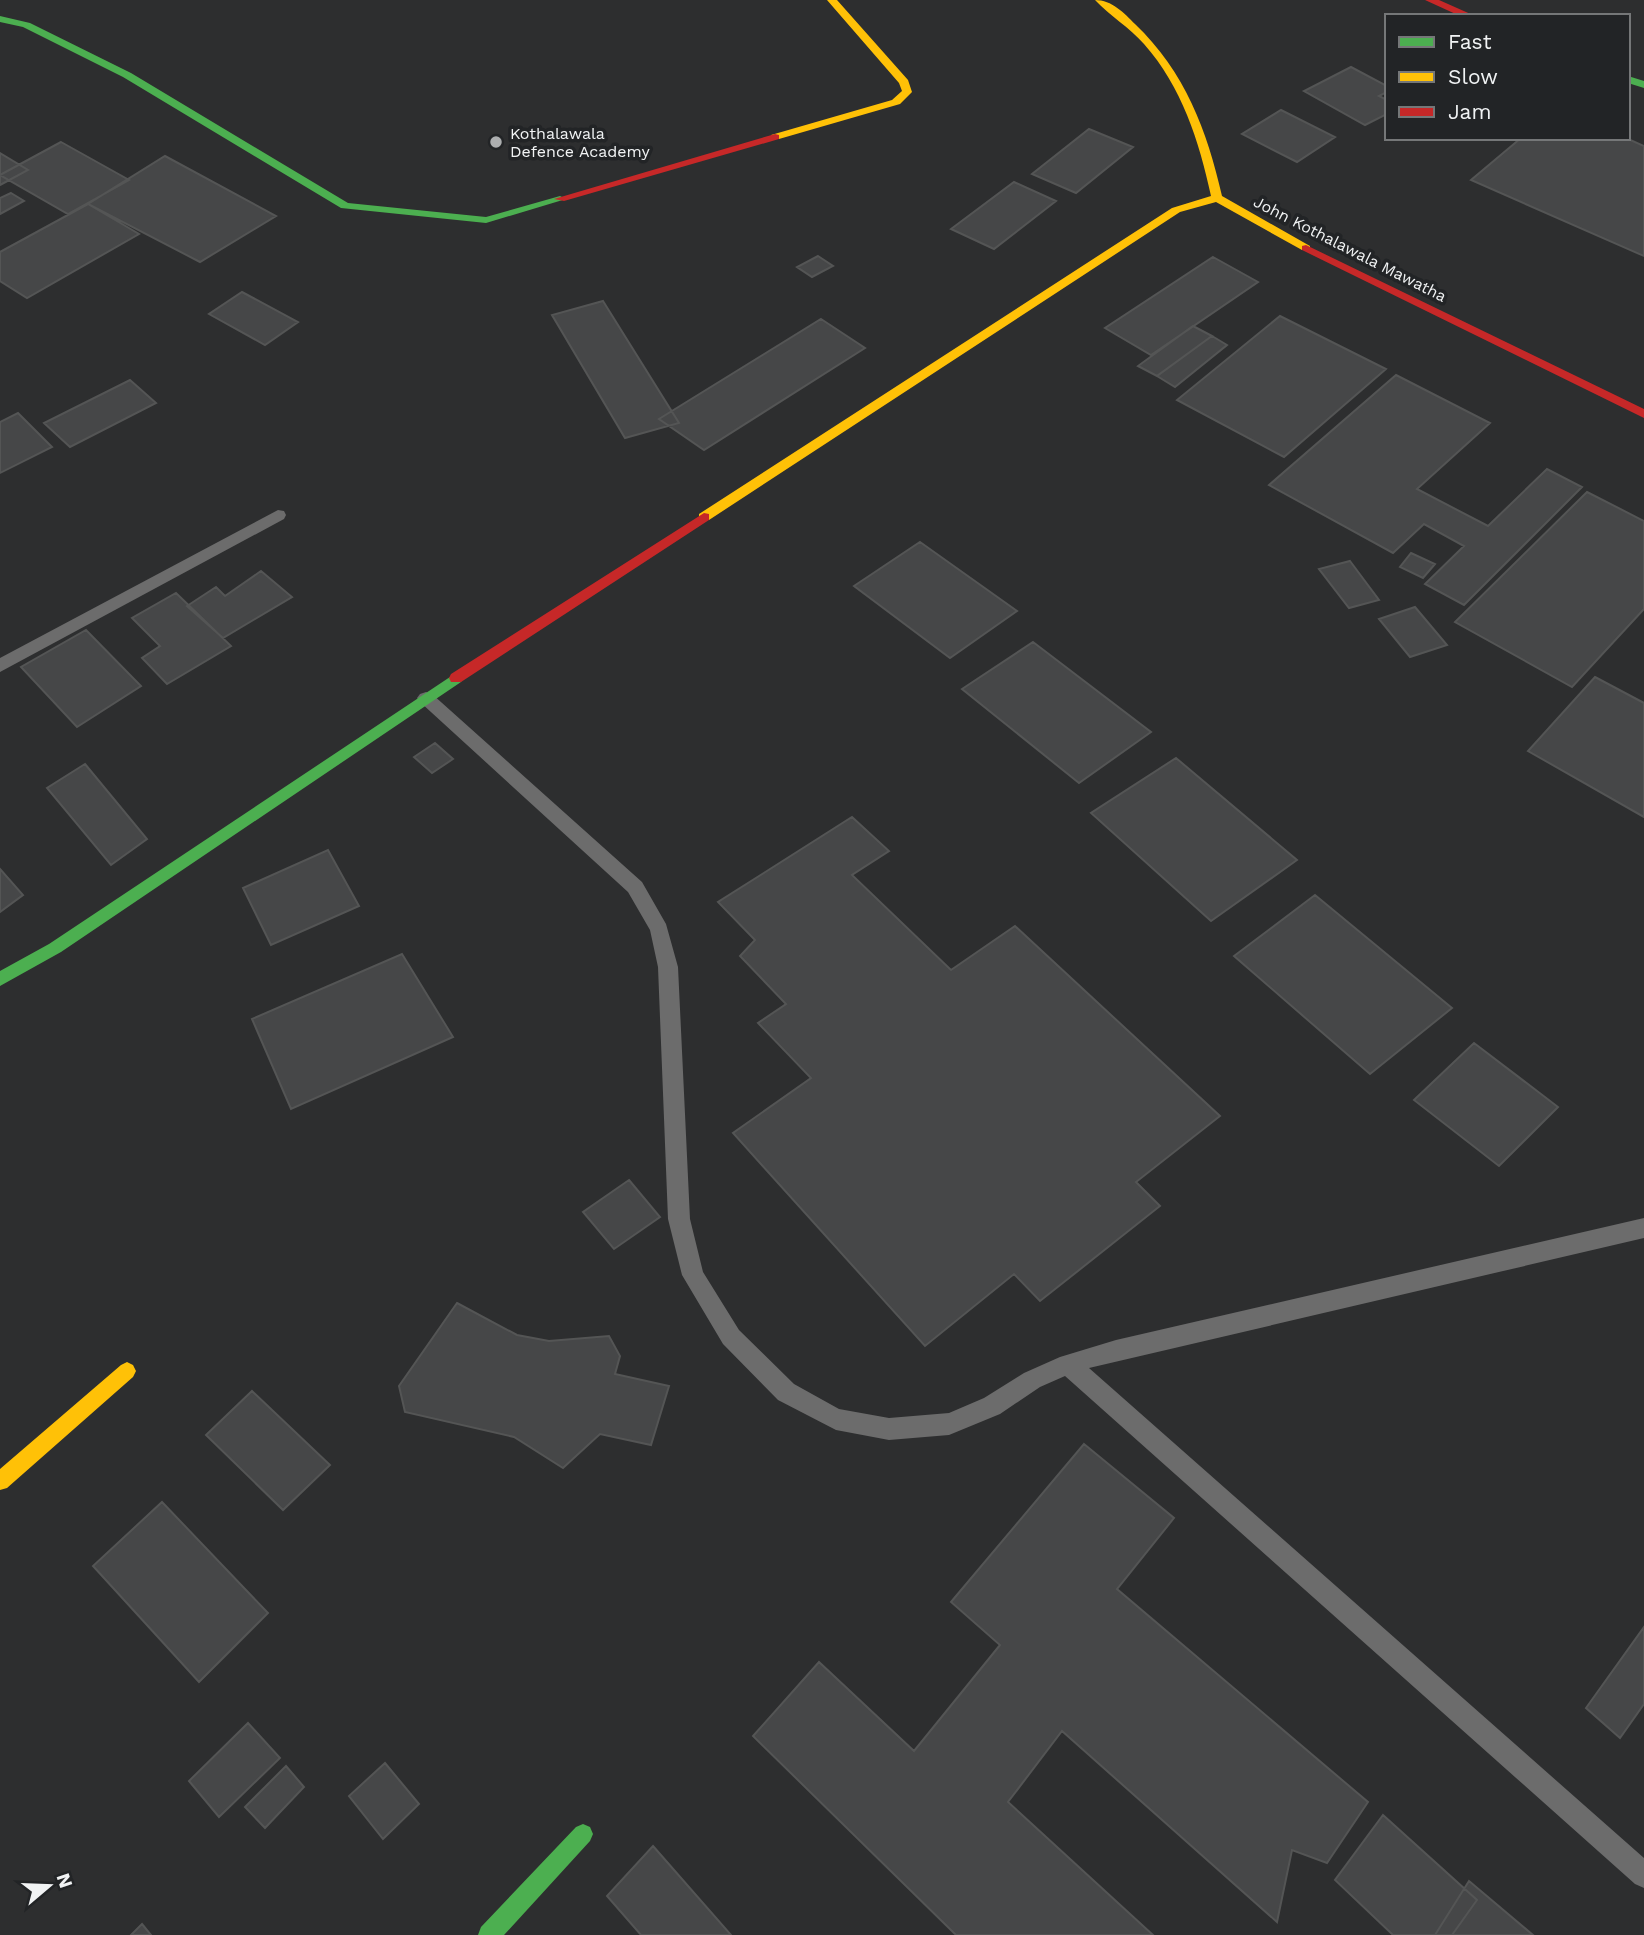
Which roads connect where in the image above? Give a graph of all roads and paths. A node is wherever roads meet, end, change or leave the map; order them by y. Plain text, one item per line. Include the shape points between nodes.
1 (832, 0) edge
2 (1100, 0) edge
3 (1430, 0) edge
4 (1465, 14) edge
5 (0, 19) edge
6 (1217, 198) junction
7 (1644, 414) edge
8 (278, 515) dead end
9 (0, 666) edge
10 (426, 698) junction
11 (0, 979) edge
12 (1644, 1228) edge
13 (1068, 1364) junction
14 (127, 1371) dead end
15 (0, 1481) edge
16 (583, 1834) dead end
17 (1644, 1875) edge
18 (489, 1935) edge

1 - 5 street via 904,82 907,92 896,102 486,220 345,206 127,75 26,25
2 - 6 street via 1132,24 1173,75 1209,154
3 - 4 street
6 - 7 street, John Kothalawala Mawatha via 1270,230
6 - 10 street via 1176,210
8 - 9 lane
10 - 11 street via 55,948
10 - 13 lane via 635,887 659,929 668,967 679,1219 693,1275 731,1337 786,1392 836,1419 889,1429 949,1424
12 - 13 lane
13 - 17 lane
14 - 15 street
16 - 18 street

